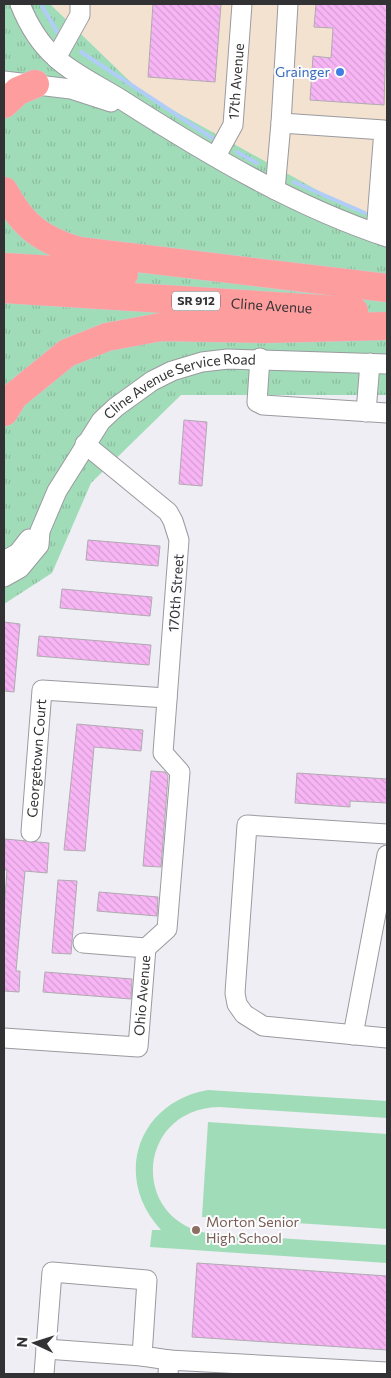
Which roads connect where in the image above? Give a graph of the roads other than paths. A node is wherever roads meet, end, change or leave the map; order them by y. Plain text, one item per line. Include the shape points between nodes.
1 (20, 4) edge
2 (80, 4) edge
3 (242, 4) edge
4 (288, 4) edge
5 (56, 58) junction
6 (4, 81) edge
7 (35, 84) junction
8 (4, 104) edge
9 (138, 111) junction
10 (281, 123) junction
11 (216, 156) junction
12 (275, 190) junction
13 (4, 191) edge
14 (381, 235) edge
15 (4, 267) edge
16 (4, 289) edge
17 (387, 289) edge
18 (387, 314) edge
19 (387, 326) edge
20 (260, 358) junction
21 (378, 364) edge
22 (4, 412) edge
23 (366, 412) junction
24 (387, 413) edge
25 (85, 444) junction
26 (40, 531) junction
27 (4, 561) edge
28 (4, 577) edge
29 (168, 698) junction
30 (31, 832) dead end
31 (387, 834) edge
32 (387, 855) edge
33 (83, 943) dead end
34 (146, 948) junction
35 (353, 1035) junction
36 (4, 1038) edge
37 (387, 1038) edge
38 (46, 1349) junction
39 (142, 1356) junction
40 (169, 1367) edge
41 (387, 1372) edge
42 (44, 1374) edge

1 - 5 street via 29,26
2 - 5 street via 80,15
3 - 11 street, 17th Avenue via 233,125
4 - 10 street
5 - 9 street
6 - 7 street
7 - 8 highway
7 - 9 street via 71,88
9 - 11 street
10 - 12 street
10 - 14 street via 384,130
11 - 12 street
12 - 14 street via 346,223
13 - 17 highway via 17,215 34,231 79,251
15 - 17 highway, Cline Avenue / SR 912
16 - 18 highway, Cline Avenue / SR 912
19 - 22 highway via 161,327 107,337 67,354 14,396
20 - 21 street, Cline Avenue Service Road
20 - 23 street via 257,402
20 - 25 street, Cline Avenue Service Road via 202,362 172,371 116,407 101,421
21 - 23 street
23 - 24 street
25 - 26 street, Cline Avenue Service Road via 57,491
25 - 29 street, 170th Street via 160,504 168,512 177,531 180,554
26 - 27 street, Cline Avenue Service Road via 18,554
26 - 28 street, Cline Avenue Service Road via 39,545 32,557
29 - 30 street, Georgetown Court via 42,690
29 - 34 street, 170th Street via 163,752 180,772 168,920 167,929
31 - 35 street via 247,825 237,1004 244,1014 262,1026
32 - 35 street
33 - 34 street, Ohio Avenue
34 - 36 street, Ohio Avenue via 138,1047
35 - 37 street
38 - 39 street
38 - 39 street via 52,1272 147,1280
38 - 42 street
39 - 40 street
40 - 41 street

